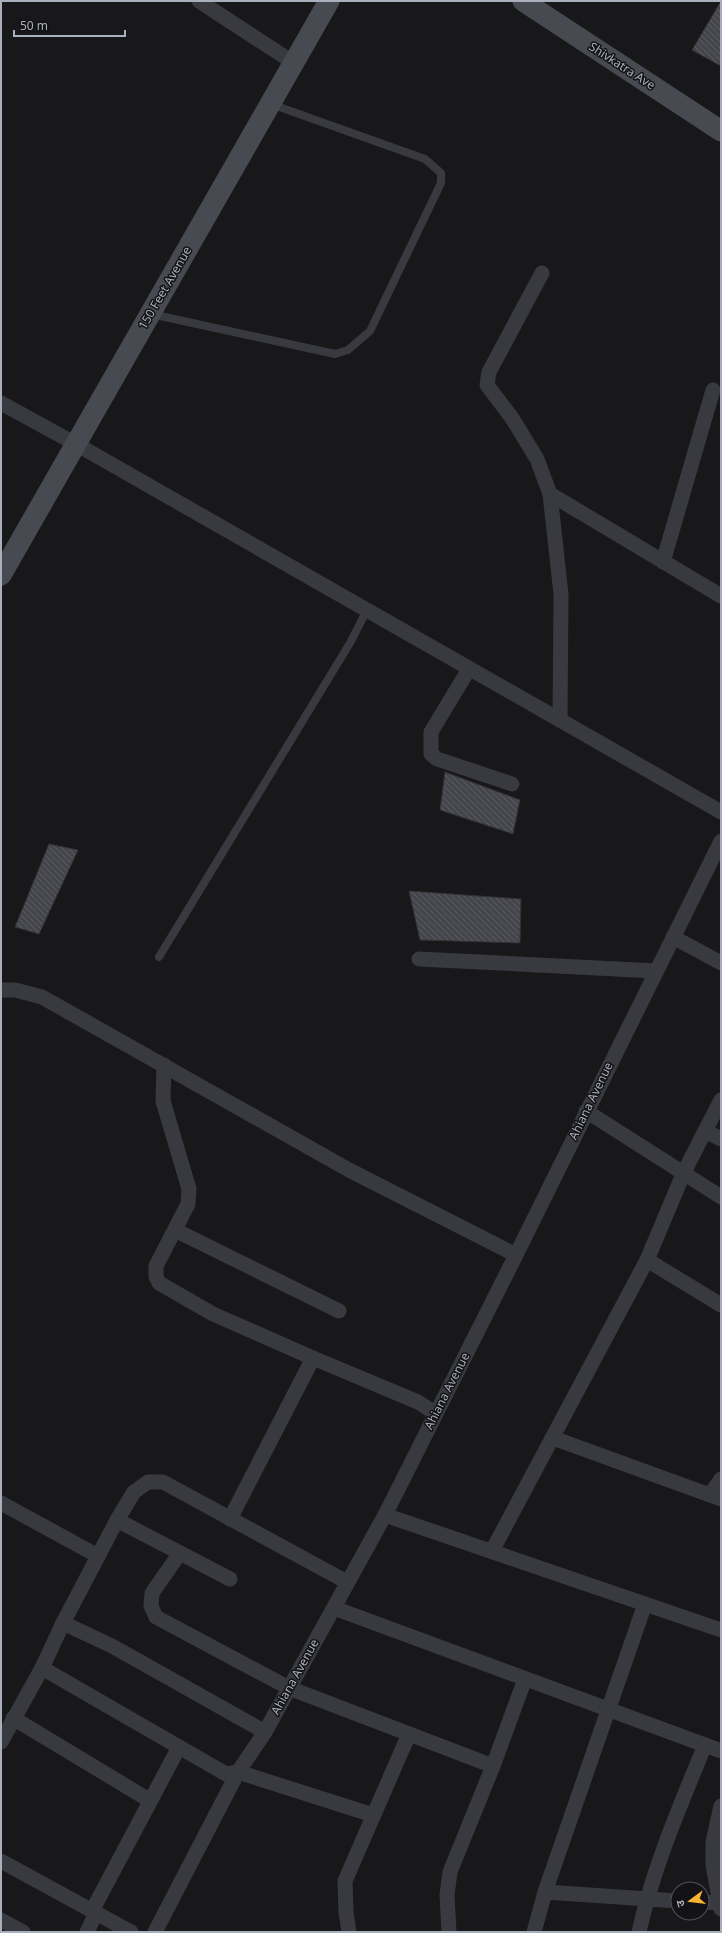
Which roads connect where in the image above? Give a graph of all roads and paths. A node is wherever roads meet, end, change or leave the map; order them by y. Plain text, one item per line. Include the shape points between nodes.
1 (199, 1) edge
2 (329, 1) edge
3 (523, 1) edge
4 (294, 63) junction
5 (270, 104) junction
6 (721, 131) edge
7 (542, 273) dead end
8 (150, 314) junction
9 (713, 390) dead end
10 (1, 403) edge
11 (76, 444) junction
12 (550, 494) junction
13 (663, 562) junction
14 (1, 575) edge
15 (721, 596) edge
16 (367, 610) junction
17 (469, 668) junction
18 (560, 720) junction
19 (512, 784) dead end
20 (721, 812) edge
21 (721, 841) edge
22 (673, 937) junction
23 (159, 957) dead end
24 (419, 959) dead end
25 (721, 963) edge
26 (656, 971) junction
27 (1, 990) edge
28 (164, 1065) junction
29 (721, 1100) edge
30 (586, 1111) junction
31 (705, 1131) junction
32 (721, 1139) edge
33 (684, 1172) junction
34 (721, 1197) edge
35 (175, 1230) junction
36 (516, 1255) junction
37 (647, 1260) junction
38 (721, 1305) edge
39 (339, 1310) dead end
40 (313, 1358) junction
41 (435, 1413) junction
42 (554, 1438) junction
43 (721, 1479) edge
44 (716, 1497) edge
45 (1, 1503) edge
46 (385, 1515) junction
47 (230, 1519) junction
48 (117, 1520) junction
49 (492, 1551) junction
50 (180, 1553) junction
51 (98, 1556) junction
52 (230, 1579) dead end
53 (347, 1582) junction
54 (645, 1604) junction
55 (334, 1608) junction
56 (63, 1623) junction
57 (721, 1630) edge
58 (42, 1668) junction
59 (525, 1679) junction
60 (289, 1688) junction
61 (608, 1709) junction
62 (13, 1718) junction
63 (265, 1732) junction
64 (409, 1734) junction
65 (1, 1742) edge
66 (705, 1745) junction
67 (179, 1747) junction
68 (721, 1751) edge
69 (493, 1766) junction
70 (238, 1772) junction
71 (149, 1800) junction
72 (721, 1806) edge
73 (373, 1815) junction
74 (1, 1861) edge
75 (545, 1892) junction
76 (646, 1900) junction
77 (670, 1901) edge
78 (710, 1904) edge
79 (720, 1906) edge
80 (94, 1912) junction
81 (1, 1920) edge
82 (23, 1932) edge
83 (87, 1932) edge
84 (131, 1932) edge
85 (155, 1932) edge
86 (349, 1932) edge
87 (449, 1932) edge
88 (534, 1932) edge
89 (638, 1932) edge

1 - 4 street
2 - 4 street, 150 Feet Avenue
3 - 6 street, Shivkatra Ave
4 - 5 street, 150 Feet Avenue
5 - 8 street, 150 Feet Avenue
5 - 8 lane via 425,159 441,173 441,183 370,331 348,350 335,354
7 - 12 street via 489,372 487,385 512,418 537,459
8 - 11 street, 150 Feet Avenue
9 - 13 street
10 - 11 street
11 - 14 street, 150 Feet Avenue
11 - 16 street
12 - 13 street
12 - 18 street via 561,594
13 - 15 street
16 - 17 street
16 - 23 lane via 350,643
17 - 18 street
17 - 19 street via 431,732 432,754 437,759
18 - 20 street
21 - 22 street, Ahiana Avenue
22 - 25 street
22 - 26 street, Ahiana Avenue
24 - 26 street
26 - 30 street, Ahiana Avenue
27 - 28 street via 15,990 42,997
28 - 35 street via 163,1101 189,1189 188,1204
28 - 36 street via 349,1170
29 - 31 street
30 - 33 street
30 - 36 street, Ahiana Avenue
31 - 32 street
31 - 33 street
33 - 34 street
33 - 37 street
35 - 39 street
35 - 40 street via 156,1266 159,1283 213,1314
36 - 41 street, Ahiana Avenue
37 - 38 street
37 - 42 street
40 - 41 street via 418,1402
40 - 47 street
41 - 46 street, Ahiana Avenue
42 - 44 street
42 - 49 street
43 - 44 street
45 - 51 street
46 - 49 street
46 - 53 street, Ahiana Avenue
47 - 48 street via 163,1482 148,1482 134,1492
47 - 53 street
48 - 50 street
48 - 51 street
49 - 54 street
50 - 52 street
50 - 60 street via 152,1593 151,1606 156,1617
51 - 56 street
53 - 55 street, Ahiana Avenue
54 - 57 street
54 - 61 street
55 - 59 street
55 - 60 street, Ahiana Avenue
56 - 58 street
56 - 63 street via 112,1646
58 - 62 street
58 - 67 street
59 - 61 street
59 - 69 street
60 - 63 street, Ahiana Avenue
60 - 64 street
61 - 66 street
61 - 75 street
62 - 65 street
62 - 71 street
63 - 70 street, Ahiana Avenue
64 - 69 street
64 - 73 street
66 - 68 street
66 - 76 street via 676,1815
67 - 70 street via 226,1774
67 - 71 street
69 - 87 street via 450,1872 447,1895
70 - 73 street
70 - 85 street, Ahiana Avenue
71 - 80 street
72 - 79 street via 713,1852
73 - 86 street via 345,1881
74 - 80 street
75 - 76 street
75 - 88 street
76 - 77 street
76 - 89 street
78 - 79 street
80 - 83 street
80 - 84 street
81 - 82 street

